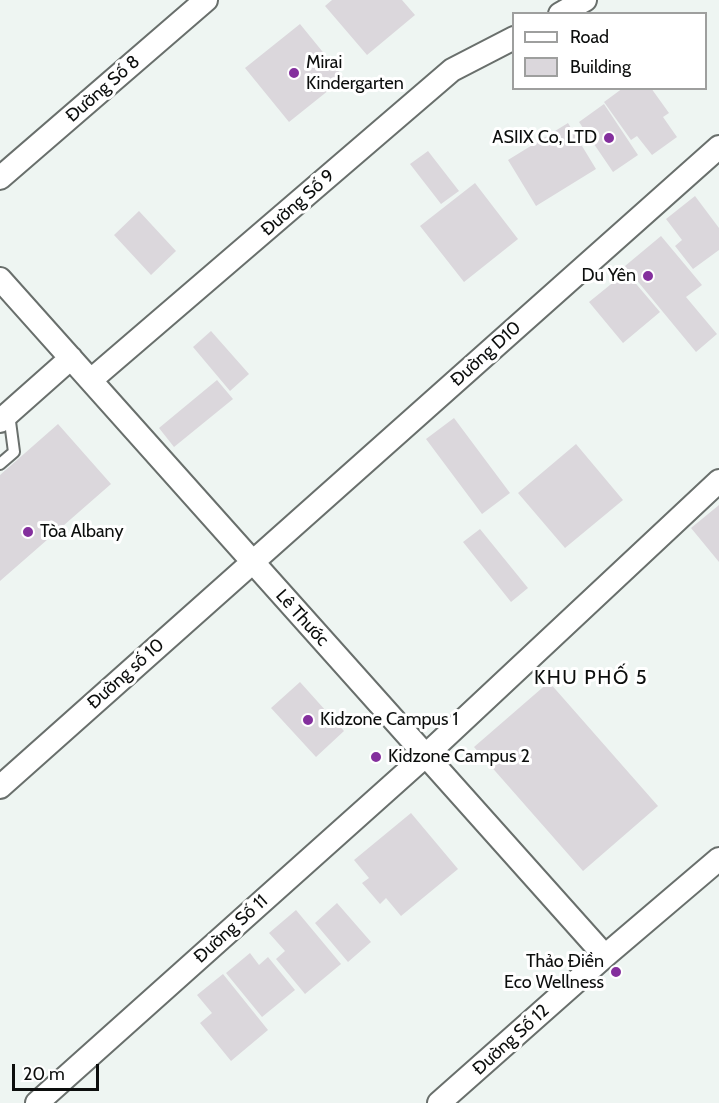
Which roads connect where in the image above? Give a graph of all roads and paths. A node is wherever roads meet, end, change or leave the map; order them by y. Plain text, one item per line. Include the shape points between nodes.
1 (206, 0) edge
2 (585, 0) edge
3 (564, 12) edge
4 (512, 39) edge
5 (719, 147) edge
6 (0, 178) edge
7 (0, 279) edge
8 (71, 358) junction
9 (91, 380) junction
10 (4, 417) edge
11 (0, 464) edge
12 (719, 481) edge
13 (253, 562) junction
14 (425, 756) junction
15 (0, 787) edge
16 (719, 859) edge
17 (605, 957) junction
18 (37, 1103) edge
19 (439, 1103) edge

1 - 6 street, Đường Số 8
2 - 3 street
4 - 9 street, Đường Số 9 via 452,70
5 - 13 street, Đường D10
7 - 8 street, Lê Thước
8 - 9 street, Lê Thước
8 - 10 street
9 - 13 street, Lê Thước
10 - 11 lane via 14,452
12 - 14 street, Đường Số 11
13 - 14 street, Lê Thước
13 - 15 street, Đường số 10
14 - 17 street, Lê Thước
14 - 18 street, Đường Số 11
16 - 17 street, Đường Số 12
17 - 19 street, Đường Số 12

